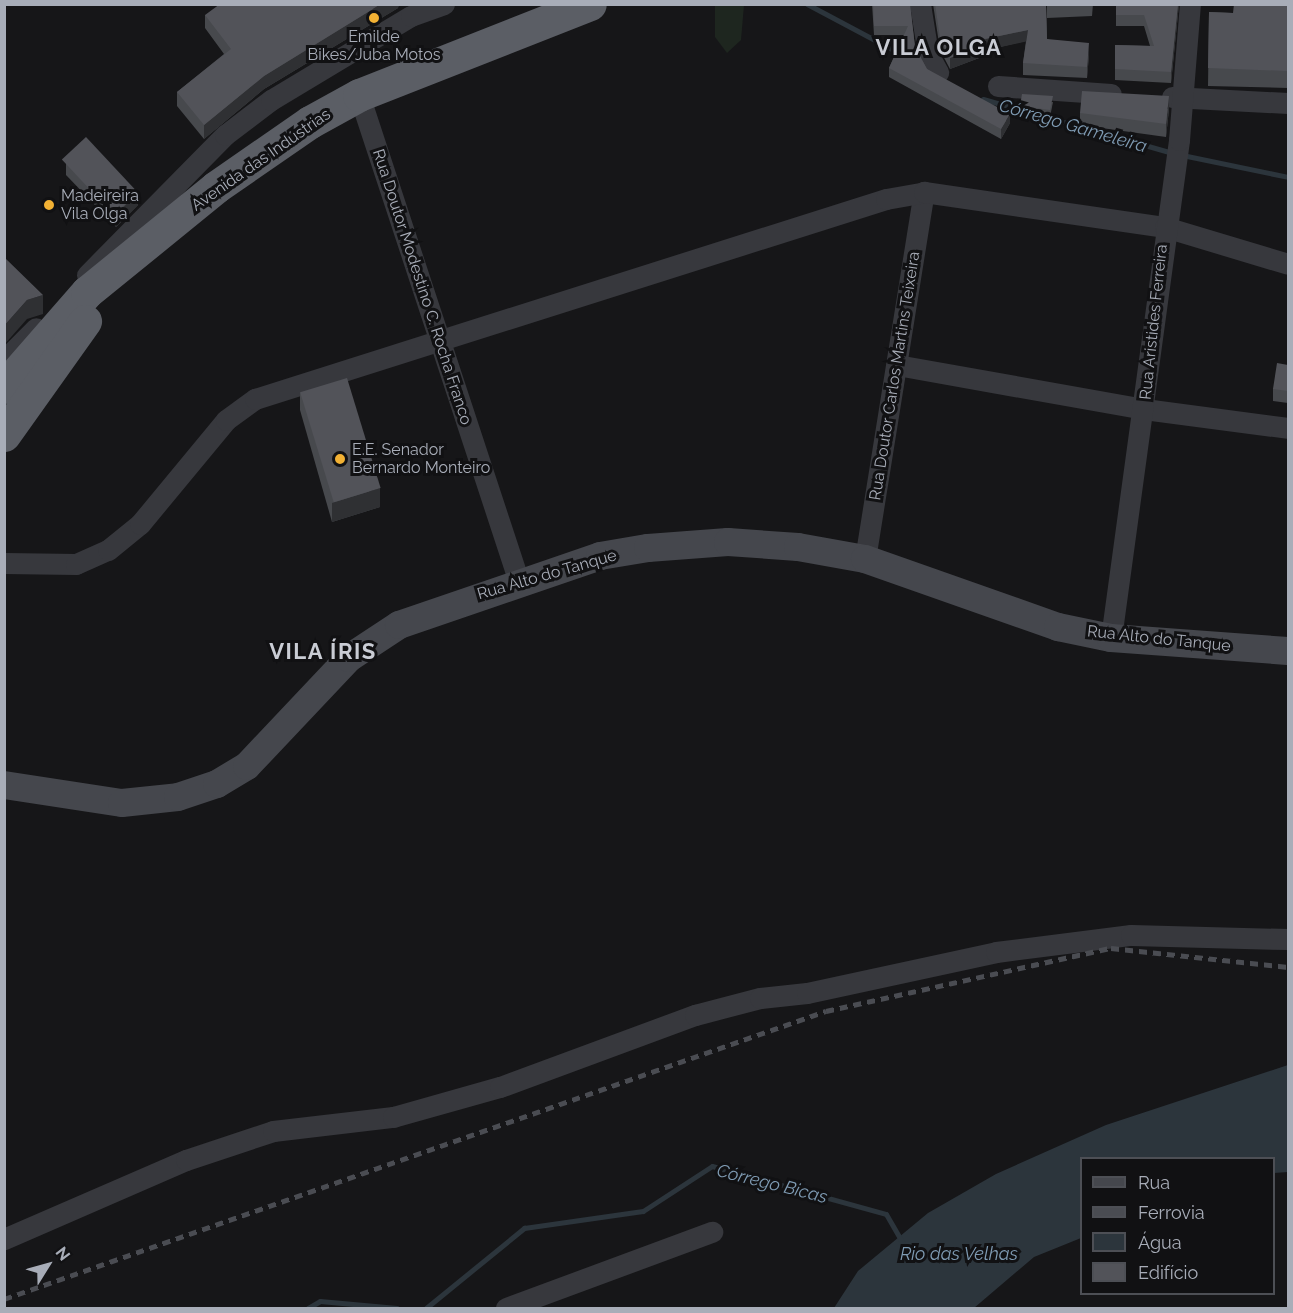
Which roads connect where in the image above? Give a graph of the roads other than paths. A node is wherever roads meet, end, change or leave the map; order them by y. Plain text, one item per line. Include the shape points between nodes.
1 (444, 4) edge
2 (590, 4) edge
3 (920, 4) edge
4 (1190, 4) edge
5 (413, 10) edge
6 (938, 72) edge
7 (998, 86) dead end
8 (359, 95) junction
9 (1184, 97) junction
10 (1288, 103) edge
11 (924, 192) junction
12 (1165, 227) junction
13 (1288, 264) edge
14 (107, 267) junction
15 (440, 340) junction
16 (897, 365) junction
17 (10, 383) edge
18 (1144, 409) junction
19 (1288, 428) edge
20 (4, 435) edge
21 (865, 560) junction
22 (4, 563) edge
23 (519, 582) junction
24 (1111, 638) junction
25 (1288, 651) edge
26 (4, 785) edge
27 (1288, 939) edge
28 (712, 1232) dead end
29 (4, 1239) edge
30 (506, 1308) edge

1 - 5 street
2 - 8 highway, Avenida das Indústrias
3 - 6 street via 928,54
4 - 9 street, Rua Aristides Ferreira
5 - 14 street via 271,100 225,135
7 - 9 street
8 - 14 highway, Avenida das Indústrias via 216,187
8 - 15 street, Rua Doutor Modestino C. Rocha Franco
9 - 10 street
9 - 12 street, Rua Aristides Ferreira
11 - 12 street
11 - 15 street via 734,245
11 - 16 street, Rua Doutor Carlos Martins Teixeira
12 - 13 street
12 - 18 street, Rua Aristides Ferreira
14 - 17 highway, Avenida das Indústrias
14 - 17 highway, Avenida das Indústrias via 83,288
15 - 22 street via 255,399 226,420 140,524 108,550 76,564
15 - 23 street, Rua Doutor Modestino C. Rocha Franco
16 - 18 street
16 - 21 street, Rua Doutor Carlos Martins Teixeira
17 - 20 highway, Avenida das Indústrias
18 - 19 street
18 - 24 street, Rua Aristides Ferreira
21 - 23 main road, Rua Alto do Tanque via 798,546 728,542 600,556
21 - 24 main road, Rua Alto do Tanque via 1010,615
23 - 26 main road, Rua Alto do Tanque via 399,626 349,658 254,760 217,784 178,797 122,803
24 - 25 main road, Rua Alto do Tanque
27 - 29 street via 1131,935 996,952 807,993 760,998 695,1015 500,1087 393,1117 273,1131 186,1160
28 - 30 street

